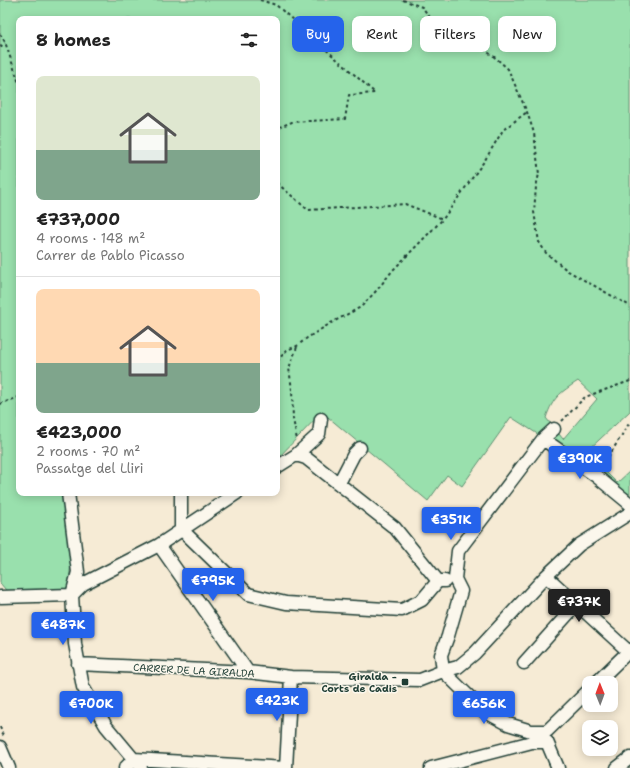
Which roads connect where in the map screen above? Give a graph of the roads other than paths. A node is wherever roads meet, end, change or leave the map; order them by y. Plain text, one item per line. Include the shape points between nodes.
1 (321, 419) dead end
2 (554, 429) road end
3 (543, 439) junction
4 (360, 448) dead end
5 (298, 453) junction
6 (280, 465) edge
7 (339, 483) junction
8 (68, 496) edge
9 (181, 496) edge
10 (232, 496) edge
11 (630, 504) edge
12 (630, 513) edge
13 (181, 529) junction
14 (159, 545) junction
15 (546, 576) junction
16 (455, 579) junction
17 (438, 581) junction
18 (72, 595) junction
19 (0, 597) edge
20 (577, 604) junction
21 (629, 651) edge
22 (524, 663) dead end
23 (78, 664) junction
24 (443, 670) junction
25 (248, 672) junction
26 (603, 676) edge
27 (291, 677) junction
28 (582, 698) edge
29 (547, 737) junction
30 (0, 747) edge
31 (630, 758) edge
32 (138, 764) edge
33 (9, 768) edge
34 (125, 768) edge
35 (286, 768) edge
36 (431, 768) edge
37 (558, 768) edge
38 (617, 768) edge

1 - 5 street via 319,434
2 - 3 street
3 - 11 street via 599,472
3 - 16 street via 458,551
4 - 7 street via 354,454
5 - 6 street
5 - 7 street
7 - 17 street via 395,528
8 - 18 street via 78,572
9 - 13 street
10 - 13 street
12 - 15 street, CARRER DE LA GIRALDA via 579,545
13 - 14 street
13 - 17 street via 248,594 286,603 402,610 422,600
14 - 18 street via 83,584
14 - 25 street
15 - 20 street
15 - 24 street, CARRER DE LA GIRALDA via 475,653 458,667
16 - 17 street
16 - 24 street via 461,591 440,655
18 - 19 street
18 - 23 street via 74,644
20 - 21 street
20 - 22 street
21 - 26 street
23 - 25 street, CARRER DE LA GIRALDA
23 - 32 street via 83,687 106,726
24 - 27 street, CARRER DE LA GIRALDA via 420,680
24 - 29 street via 484,712 508,724
25 - 27 street, CARRER DE LA GIRALDA
27 - 35 street
28 - 29 street
29 - 36 street
29 - 37 street
30 - 33 street
31 - 38 street
32 - 34 street
32 - 35 street

